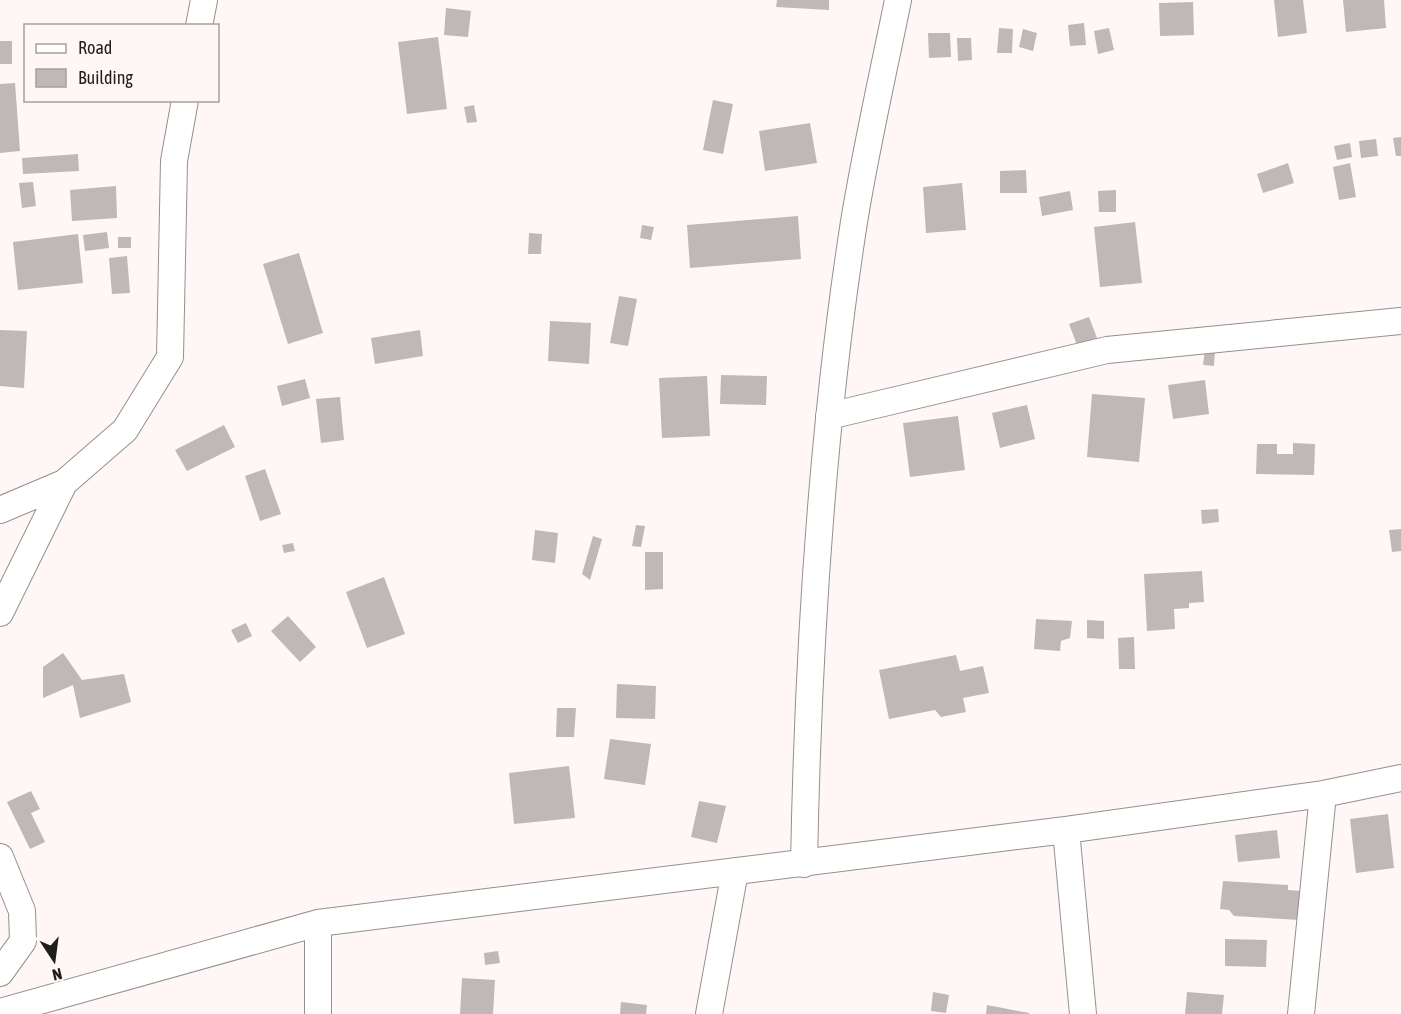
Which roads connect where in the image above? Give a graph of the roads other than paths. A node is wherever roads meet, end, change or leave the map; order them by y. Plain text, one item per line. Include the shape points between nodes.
1 (204, 0) edge
2 (898, 0) edge
3 (199, 24) edge
4 (185, 102) edge
5 (1401, 321) edge
6 (829, 416) junction
7 (64, 483) junction
8 (0, 510) edge
9 (0, 613) edge
10 (1401, 778) edge
11 (1323, 795) junction
12 (1066, 830) junction
13 (0, 857) edge
14 (804, 864) junction
15 (735, 871) junction
16 (318, 923) junction
17 (0, 973) edge
18 (0, 1012) edge
19 (318, 1014) edge
20 (709, 1014) edge
21 (1083, 1014) edge
22 (1301, 1014) edge

1 - 3 street
2 - 6 street via 854,222
4 - 7 street via 174,161 170,357 125,430
5 - 6 street via 1107,350
6 - 14 street via 806,735
7 - 8 street
7 - 9 street
10 - 11 street
11 - 12 street
11 - 22 street
12 - 14 street
12 - 21 street
13 - 17 street via 22,910 23,941
14 - 15 street
15 - 16 street
15 - 20 street
16 - 18 street
16 - 19 street

